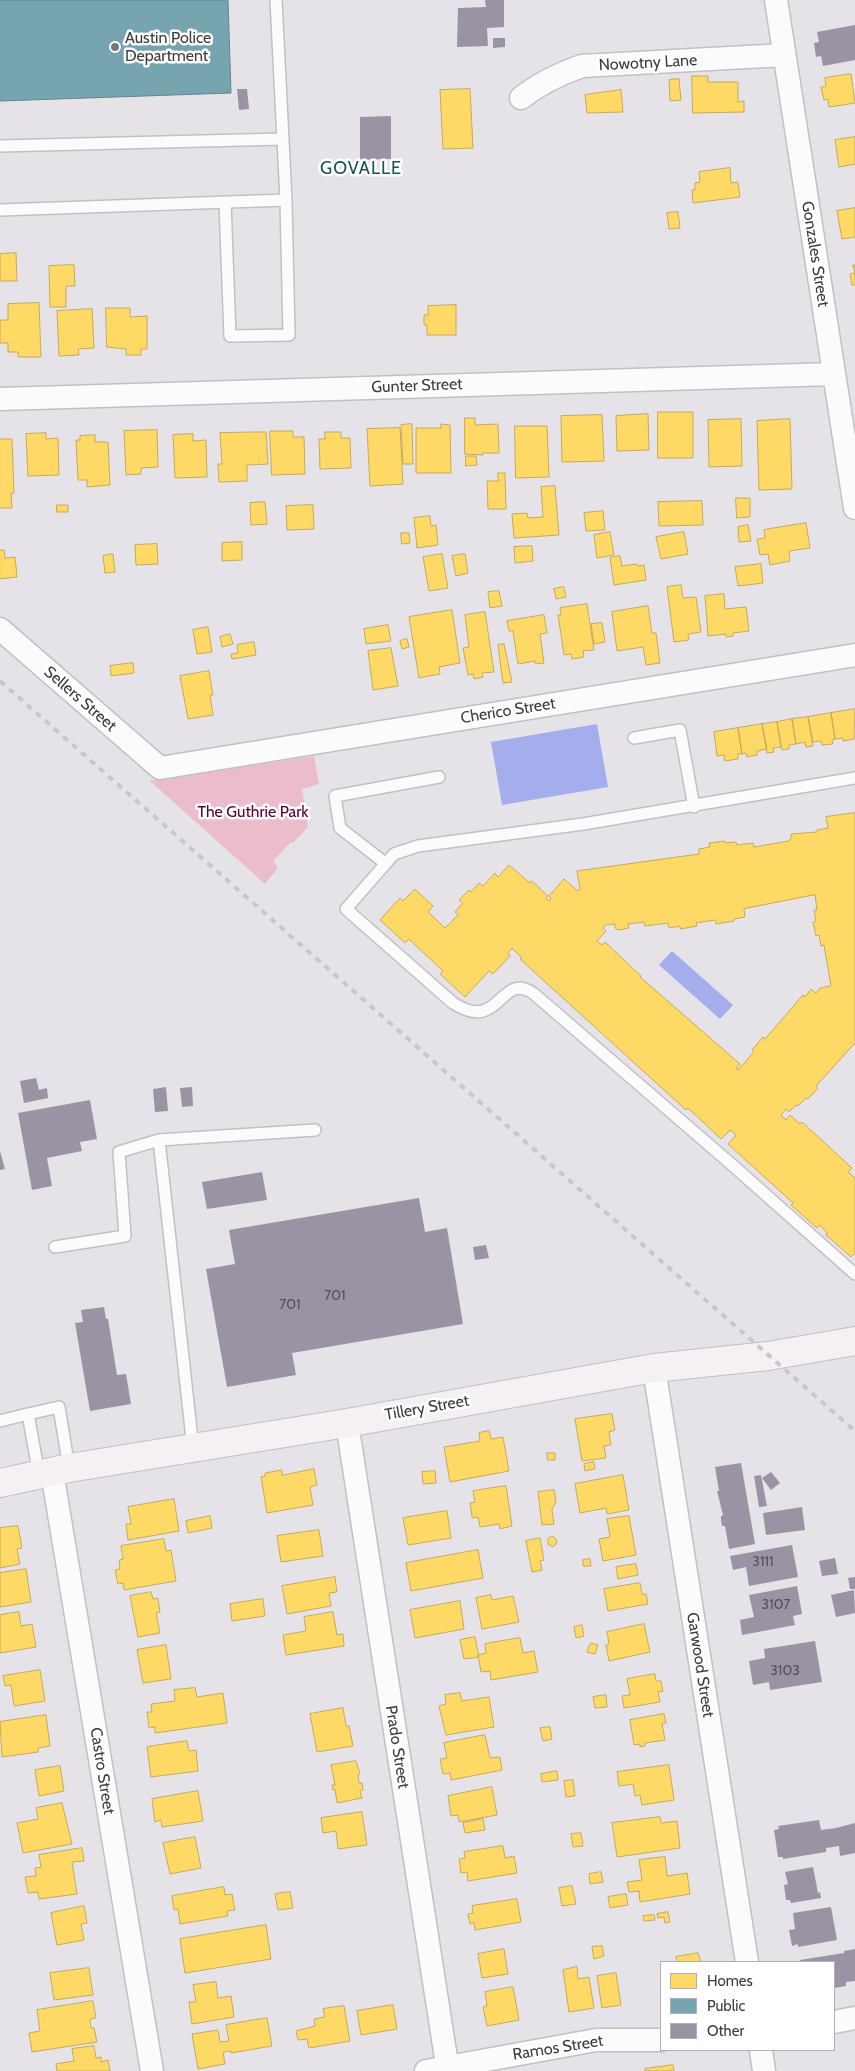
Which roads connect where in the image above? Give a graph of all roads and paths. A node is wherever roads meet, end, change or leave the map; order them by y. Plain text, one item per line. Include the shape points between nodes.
1 (276, 0) edge
2 (776, 0) edge
3 (784, 55) junction
4 (521, 98) dead end
5 (283, 139) junction
6 (0, 146) edge
7 (286, 200) junction
8 (225, 202) junction
9 (0, 210) edge
10 (834, 374) junction
11 (0, 399) edge
12 (847, 404) edge
13 (855, 508) edge
14 (0, 629) edge
15 (855, 655) edge
16 (634, 738) dead end
17 (160, 768) joint
18 (439, 777) dead end
19 (855, 778) edge
20 (694, 806) junction
21 (385, 863) junction
22 (315, 1130) dead end
23 (160, 1140) junction
24 (55, 1247) dead end
25 (855, 1274) edge
26 (855, 1341) edge
27 (654, 1368) junction
28 (28, 1414) junction
29 (0, 1420) edge
30 (347, 1423) junction
31 (192, 1448) junction
32 (53, 1472) junction
33 (0, 1483) edge
34 (747, 1961) edge
35 (855, 2018) edge
36 (835, 2022) edge
37 (660, 2040) edge
38 (761, 2051) edge
39 (440, 2070) edge
40 (152, 2071) edge
41 (764, 2071) edge

1 - 5 lane
2 - 3 street, Gonzales Street
3 - 4 street, Nowotny Lane via 582,66 542,82
3 - 10 street, Gonzales Street
5 - 6 lane
5 - 7 lane
7 - 8 lane
7 - 8 lane via 289,335 230,336
8 - 9 lane
10 - 11 street, Gunter Street
10 - 12 street, Gonzales Street
12 - 13 street, Gonzales Street
14 - 17 street, Sellers Street
15 - 17 street, Cherico Street
16 - 20 lane via 680,730
18 - 21 lane via 334,796 340,828
19 - 20 lane
20 - 21 lane via 418,846 394,854
21 - 25 lane via 346,910 464,1010 486,1011 512,990 526,989
22 - 23 lane
23 - 24 lane via 119,1152 125,1236
23 - 31 lane
26 - 27 street, Tillery Street via 768,1356
27 - 30 street, Tillery Street
27 - 34 street, Garwood Street
28 - 29 lane
28 - 32 lane
28 - 32 lane via 59,1407
30 - 31 street, Tillery Street
30 - 39 street, Prado Street
31 - 32 street, Tillery Street
32 - 33 street, Tillery Street
32 - 40 street, Castro Street
35 - 36 street
37 - 39 street, Ramos Street via 596,2040
38 - 41 street

